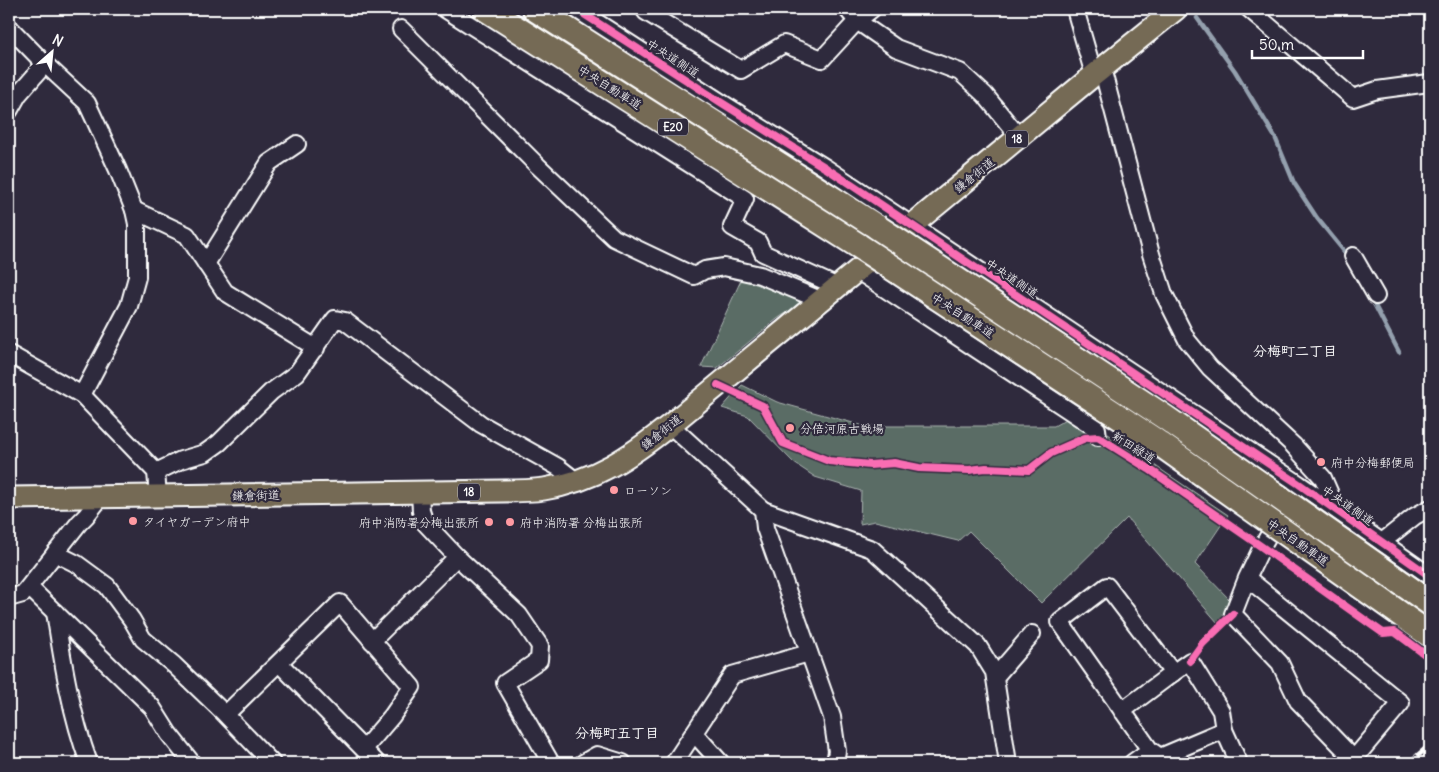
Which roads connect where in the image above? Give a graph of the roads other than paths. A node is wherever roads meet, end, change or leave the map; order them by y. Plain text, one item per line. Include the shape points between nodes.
1 (445, 9) edge
2 (486, 9) edge
3 (535, 9) edge
4 (576, 9) edge
5 (644, 9) edge
6 (872, 9) edge
7 (1075, 9) edge
8 (1176, 9) edge
9 (1249, 9) edge
10 (852, 15) edge
11 (9, 27) edge
12 (401, 29) dead end
13 (45, 64) junction
14 (1098, 71) junction
15 (1430, 84) edge
16 (9, 111) edge
17 (1019, 137) junction
18 (297, 144) dead end
19 (134, 210) junction
20 (912, 225) junction
21 (1353, 256) dead end
22 (206, 264) junction
23 (858, 271) junction
24 (838, 286) junction
25 (1376, 296) dead end
26 (820, 300) junction
27 (316, 348) junction
28 (9, 354) edge
29 (82, 395) junction
30 (670, 425) junction
31 (1098, 438) dead end
32 (156, 472) junction
33 (576, 481) junction
34 (1299, 484) junction
35 (420, 493) junction
36 (158, 496) junction
37 (9, 498) edge
38 (101, 498) junction
39 (1430, 508) edge
40 (763, 510) junction
41 (1337, 512) junction
42 (1382, 542) junction
43 (55, 553) junction
44 (457, 557) junction
45 (1430, 576) edge
46 (1247, 578) junction
47 (29, 587) junction
48 (9, 598) edge
49 (1430, 603) edge
50 (55, 612) junction
51 (1032, 634) dead end
52 (1430, 635) edge
53 (372, 641) junction
54 (809, 653) junction
55 (279, 663) junction
56 (1173, 673) junction
57 (995, 678) junction
58 (1122, 711) junction
59 (226, 714) junction
60 (1224, 730) junction
61 (694, 734) junction
62 (364, 749) junction
63 (1150, 750) junction
64 (89, 763) edge
65 (192, 763) edge
66 (272, 763) edge
67 (377, 763) edge
68 (551, 763) edge
69 (583, 763) edge
70 (623, 763) edge
71 (674, 763) edge
72 (721, 763) edge
73 (835, 763) edge
74 (1008, 763) edge
75 (1132, 763) edge
76 (1239, 763) edge

1 - 24 street via 746,200 732,228 758,242 763,253
2 - 52 highway, 中央自動車道 / E20, bridge via 859,246 1153,439
3 - 49 highway, 中央自動車道 / E20, bridge via 1166,418
4 - 20 street, 中央道側道
5 - 10 street via 741,70 784,44 822,59
6 - 10 street
7 - 14 street
8 - 14 main road, 鎌倉街道 / 18
9 - 15 street via 1353,98 1377,90
10 - 17 street via 896,48 960,72
11 - 13 street
12 - 26 street via 614,238 694,276 705,270 724,267 760,275
13 - 16 street via 18,95
13 - 19 street via 87,103
14 - 17 main road, 鎌倉街道 / 18
14 - 41 street via 1164,294 1187,340 1210,368 1323,478
17 - 20 main road, 鎌倉街道 / 18
18 - 22 street via 269,163
19 - 22 street via 187,235
19 - 29 street via 137,277 129,306
20 - 23 main road, 鎌倉街道 / 18
20 - 34 street, 中央道側道
21 - 25 street
22 - 27 street via 225,292
23 - 24 main road, 鎌倉街道 / 18
23 - 31 street via 1097,429
24 - 26 main road, 鎌倉街道 / 18
26 - 30 main road, 鎌倉街道 / 18
27 - 32 street via 297,373 271,392 219,443 205,453
27 - 33 street via 335,319 345,322 481,424 558,467
28 - 29 street
29 - 32 street
30 - 33 main road, 鎌倉街道 / 18 via 618,462
30 - 40 street
32 - 36 street
33 - 35 main road, 鎌倉街道 / 18 via 544,489
34 - 41 street, 中央道側道
34 - 46 street
35 - 36 main road, 鎌倉街道 / 18
35 - 44 street via 425,522
36 - 38 main road, 鎌倉街道 / 18
37 - 38 main road, 鎌倉街道 / 18
38 - 43 street
39 - 42 street via 1414,516
40 - 54 street via 765,528
40 - 57 street via 872,549 978,646
41 - 42 street, 中央道側道
42 - 45 street, 中央道側道
43 - 47 street
43 - 59 street via 77,564 107,586 142,639
44 - 53 street
44 - 68 street via 519,615 540,646 538,660 505,683
46 - 46 street via 1233,614 1280,663 1298,700 1354,759 1401,703
47 - 48 street via 23,594
47 - 50 street
50 - 64 street via 66,679
50 - 65 street via 152,707
51 - 57 street
53 - 55 street via 340,603
53 - 62 street via 412,687
54 - 61 street via 732,675
54 - 73 street via 832,717 837,751
55 - 59 street
55 - 62 street
56 - 58 street
56 - 58 street via 1107,586 1060,622
56 - 60 street via 1190,661 1221,711
57 - 74 street
58 - 63 street
59 - 66 street
60 - 63 street via 1160,757
60 - 76 street
61 - 71 street
61 - 72 street
62 - 67 street
63 - 75 street
69 - 70 street via 597,755

